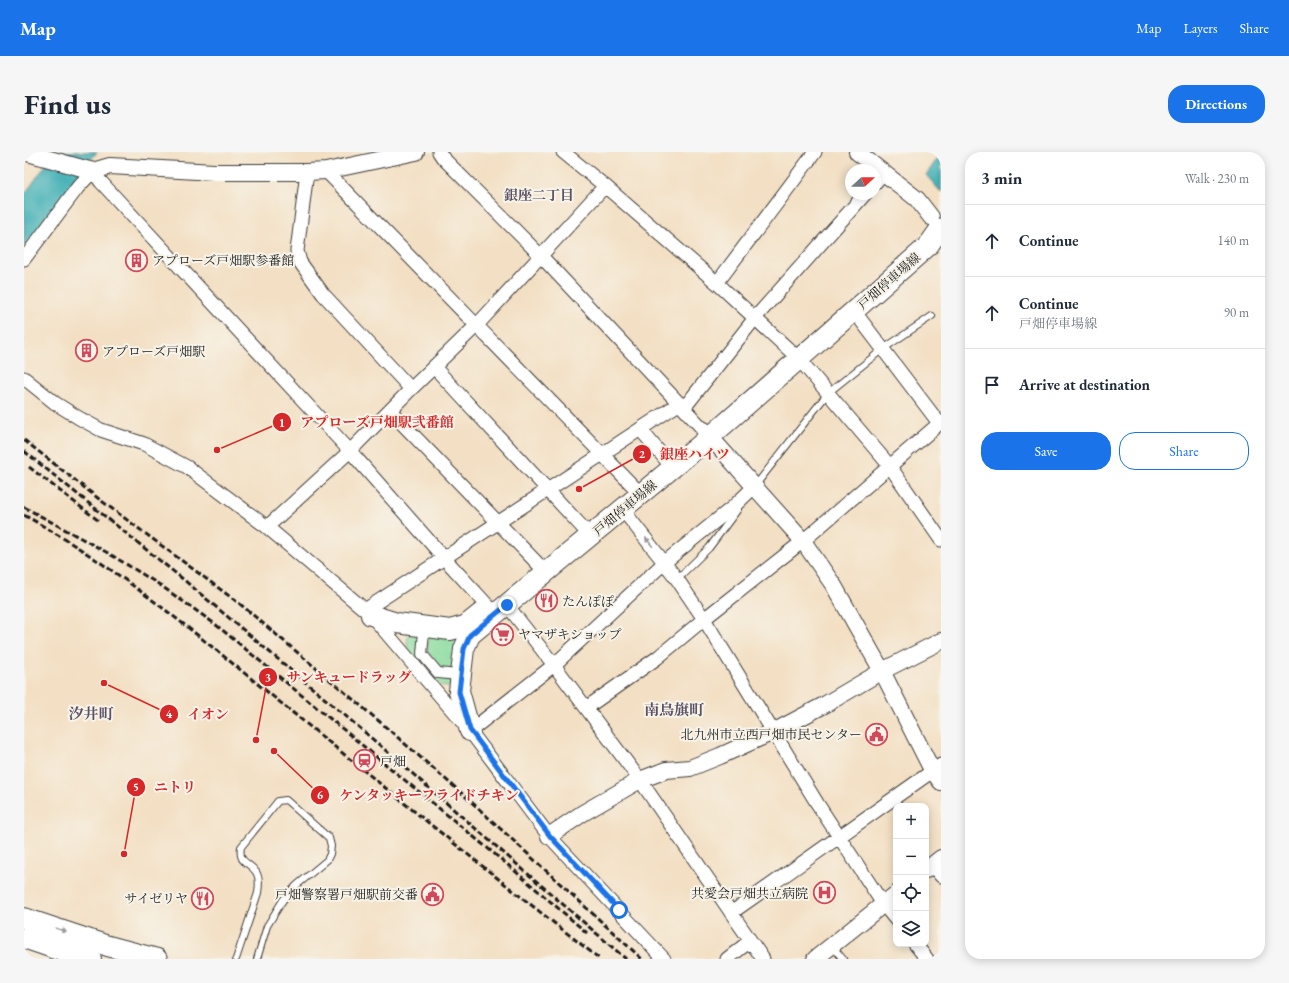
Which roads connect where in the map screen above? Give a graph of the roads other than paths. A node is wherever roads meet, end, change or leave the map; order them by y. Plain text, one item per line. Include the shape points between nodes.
1 (416, 152) edge
2 (440, 152) edge
3 (563, 152) edge
4 (815, 152) edge
5 (857, 152) edge
6 (24, 153) edge
7 (868, 164) edge
8 (93, 171) junction
9 (326, 171) junction
10 (307, 172) junction
11 (881, 178) edge
12 (605, 186) junction
13 (860, 200) edge
14 (937, 225) edge
15 (540, 255) junction
16 (24, 259) edge
17 (717, 283) junction
18 (854, 311) junction
19 (932, 316) dead end
20 (755, 318) junction
21 (476, 325) junction
22 (882, 349) junction
23 (796, 355) junction
24 (434, 367) junction
25 (24, 378) edge
26 (411, 389) junction
27 (828, 393) junction
28 (682, 406) junction
29 (390, 411) junction
30 (940, 422) edge
31 (640, 429) junction
32 (708, 433) junction
33 (350, 451) junction
34 (602, 455) junction
35 (667, 461) junction
36 (889, 465) junction
37 (755, 486) junction
38 (635, 488) junction
39 (548, 490) junction
40 (623, 510) junction
41 (498, 523) junction
42 (267, 527) junction
43 (584, 529) junction
44 (941, 540) edge
45 (803, 541) junction
46 (444, 558) junction
47 (665, 562) junction
48 (540, 566) junction
49 (677, 579) junction
50 (498, 606) junction
51 (368, 613) junction
52 (704, 619) junction
53 (450, 630) junction
54 (424, 631) dead end
55 (941, 641) edge
56 (464, 649) junction
57 (554, 665) junction
58 (882, 671) junction
59 (458, 675) dead end
60 (586, 708) junction
61 (470, 730) junction
62 (773, 732) junction
63 (938, 772) edge
64 (640, 780) junction
65 (550, 836) junction
66 (840, 837) junction
67 (893, 896) edge
68 (884, 904) junction
69 (731, 913) junction
70 (893, 916) edge
71 (24, 918) edge
72 (24, 938) edge
73 (750, 941) junction
74 (832, 946) junction
75 (917, 947) edge
76 (91, 959) edge
77 (157, 959) edge
78 (236, 959) edge
79 (257, 959) edge
80 (664, 959) edge
81 (727, 959) edge
82 (763, 959) edge
83 (815, 959) edge
84 (843, 959) edge
85 (927, 959) edge

1 - 9 street
2 - 15 street via 443,158
3 - 12 street
4 - 17 street
5 - 7 street
6 - 8 street
8 - 10 street via 110,166 214,172
8 - 16 street
8 - 33 street
9 - 10 street
9 - 21 street
10 - 26 street via 297,251 300,262 323,294
11 - 14 street via 917,199
12 - 15 street
12 - 17 street
13 - 20 street
14 - 18 main road, 戸畑停車場線 via 928,246
14 - 23 main road, 戸畑停車場線
15 - 21 street
15 - 28 street
17 - 20 street
18 - 22 street
18 - 23 main road, 戸畑停車場線
19 - 22 lane
20 - 23 street
20 - 28 street
21 - 24 street
21 - 34 street
22 - 27 lane
22 - 30 street
23 - 27 street
23 - 32 main road, 戸畑停車場線
24 - 26 street
24 - 39 street
25 - 42 street via 79,418 101,430 144,444 187,467
26 - 29 street
27 - 36 street
27 - 37 lane
28 - 31 street
28 - 32 street
29 - 33 street
29 - 41 street
30 - 36 street
31 - 34 street
31 - 35 street
32 - 35 main road, 戸畑停車場線
32 - 37 street
32 - 40 main road, 戸畑停車場線
33 - 42 street
33 - 46 street
34 - 38 street
34 - 39 street
35 - 38 main road, 戸畑停車場線
36 - 44 street
36 - 45 street
37 - 45 street
37 - 47 street
37 - 49 lane via 709,548
38 - 43 main road, 戸畑停車場線
39 - 41 street
39 - 43 street
47 -> 40 street
40 - 50 main road, 戸畑停車場線
41 - 46 street
41 - 48 street
42 - 51 street
43 - 48 main road, 戸畑停車場線
45 - 52 street
45 - 58 street via 834,586
46 - 50 street
46 - 51 street
47 - 49 street
47 - 57 street
48 - 50 main road, 戸畑停車場線
49 - 52 street
50 - 53 main road, 戸畑停車場線 via 465,626
50 - 56 main road, 戸畑停車場線 via 470,635
50 - 57 street
51 - 53 main road, 戸畑停車場線 via 397,623
51 - 61 street
52 - 60 street via 657,658
52 - 62 street
53 - 56 main road via 460,637
54 - 59 street via 422,654 425,665 438,673
55 - 58 street
56 - 61 main road, 戸畑停車場線 via 459,692
57 - 60 street
57 - 61 street
58 - 62 street
58 - 63 street
60 - 64 street
61 - 65 street
62 - 64 street via 690,768 666,770
62 - 66 street
63 - 66 street
64 - 65 street via 583,813
64 - 69 street
65 - 80 street
66 - 68 street
66 - 69 street
67 - 68 street
68 - 70 street
68 - 74 street
69 - 73 street
71 -> 77 main road via 108,946
72 - 76 main road
73 - 81 street
73 - 82 street
74 - 83 street
74 - 84 lane
75 - 85 street
78 - 79 lane via 259,884 256,872 242,860 241,847 278,801 286,800 329,838 330,854 327,860 296,885 283,900 267,926

